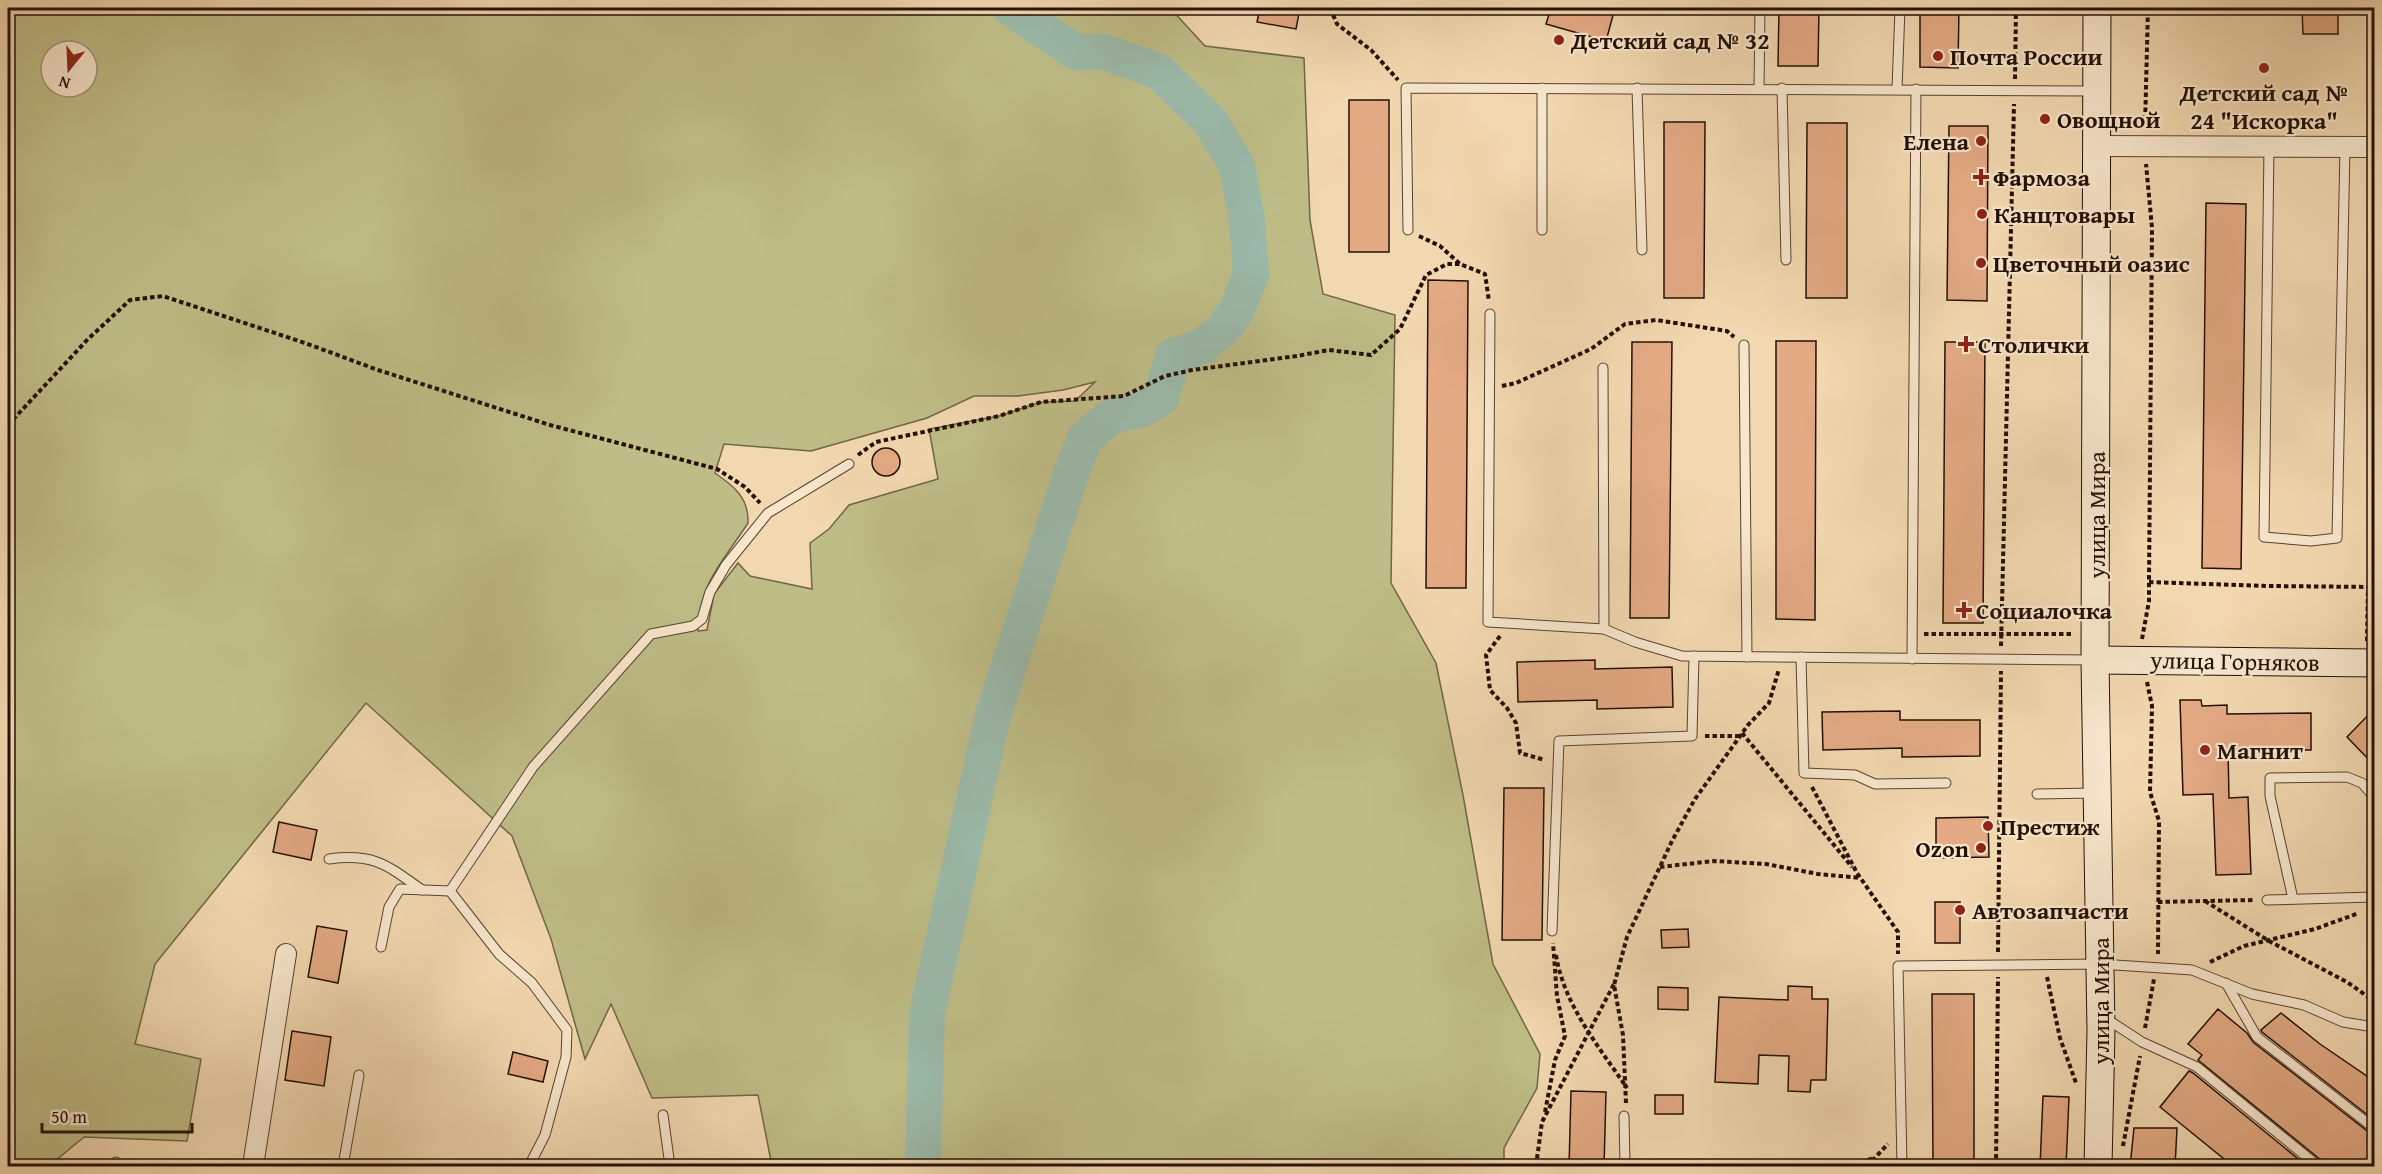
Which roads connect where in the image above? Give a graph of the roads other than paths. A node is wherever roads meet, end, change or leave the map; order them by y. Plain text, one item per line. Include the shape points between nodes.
1 (1760, 8) edge
2 (1900, 8) edge
3 (2097, 8) edge
4 (1542, 88) junction
5 (1637, 88) junction
6 (1759, 88) junction
7 (1782, 88) junction
8 (1897, 89) junction
9 (1916, 89) junction
10 (2095, 91) junction
11 (2096, 147) junction
12 (2269, 147) junction
13 (2344, 147) junction
14 (2374, 147) edge
15 (1408, 230) road end
16 (1542, 230) dead end
17 (1642, 250) dead end
18 (1786, 260) dead end
19 (1490, 314) road end
20 (1744, 345) road end
21 (1603, 369) dead end
22 (849, 464) road end
23 (1604, 629) junction
24 (2371, 654) edge
25 (1694, 656) junction
26 (1747, 657) junction
27 (1801, 657) junction
28 (1911, 658) junction
29 (2095, 660) junction
30 (1946, 783) dead end
31 (2098, 793) junction
32 (2037, 794) dead end
33 (2374, 796) edge
34 (329, 859) dead end
35 (422, 890) junction
36 (450, 891) junction
37 (2374, 897) edge
38 (2293, 899) junction
39 (2267, 900) road end
40 (1552, 931) road end
41 (381, 947) dead end
42 (286, 954) dead end
43 (2100, 964) junction
44 (2226, 983) junction
45 (2101, 1016) junction
46 (2374, 1027) edge
47 (359, 1075) dead end
48 (663, 1115) dead end
49 (1624, 1116) road end
50 (2374, 1128) edge
51 (253, 1167) edge
52 (343, 1167) edge
53 (529, 1167) edge
54 (670, 1167) edge
55 (1625, 1167) edge
56 (1902, 1167) edge
57 (2098, 1167) edge
58 (2187, 1167) edge
59 (2193, 1167) edge
60 (2318, 1167) edge

1 - 6 lane
2 - 8 lane
3 - 10 main road, улица Мира
4 - 5 lane
4 - 15 lane via 1406,88
4 - 16 lane
5 - 6 lane
5 - 17 lane
6 - 7 lane
7 - 8 lane
7 - 18 lane
8 - 9 lane
9 - 10 lane
9 - 28 lane
10 - 11 main road, улица Мира
11 - 12 street
11 - 29 main road, улица Мира
12 - 13 street
12 - 13 lane via 2264,537 2311,541 2337,537
13 - 14 street
19 - 23 lane via 1488,622
20 - 26 lane
21 - 23 lane
22 - 36 lane via 768,513 726,565 710,592 702,619 693,626 651,634 533,767
23 - 25 lane via 1635,642
24 - 29 main road, улица Горняков
25 - 26 lane
25 - 40 lane via 1692,736 1559,741
26 - 27 lane
27 - 28 lane
27 - 30 lane via 1804,773 1855,775 1875,784
28 - 29 lane
29 - 31 main road, улица Мира
31 - 32 lane
31 - 43 main road, улица Мира
33 - 38 lane via 2362,783 2347,777 2270,778 2270,796
34 - 35 lane via 348,856 381,861
35 - 36 lane
35 - 41 lane via 400,889 389,907
36 - 53 lane via 499,954 532,983 567,1030 566,1057 545,1135
37 - 38 lane
38 - 39 lane
42 - 51 street
43 - 44 lane via 2192,970
43 - 45 main road, улица Мира
43 - 56 lane via 1898,966
44 - 46 lane via 2252,994 2304,1005 2343,1022
44 - 50 lane via 2258,1037
45 - 57 main road, улица Мира
45 - 60 lane via 2142,1042 2197,1067
47 - 52 lane
48 - 54 lane
49 - 55 lane
58 - 59 lane

